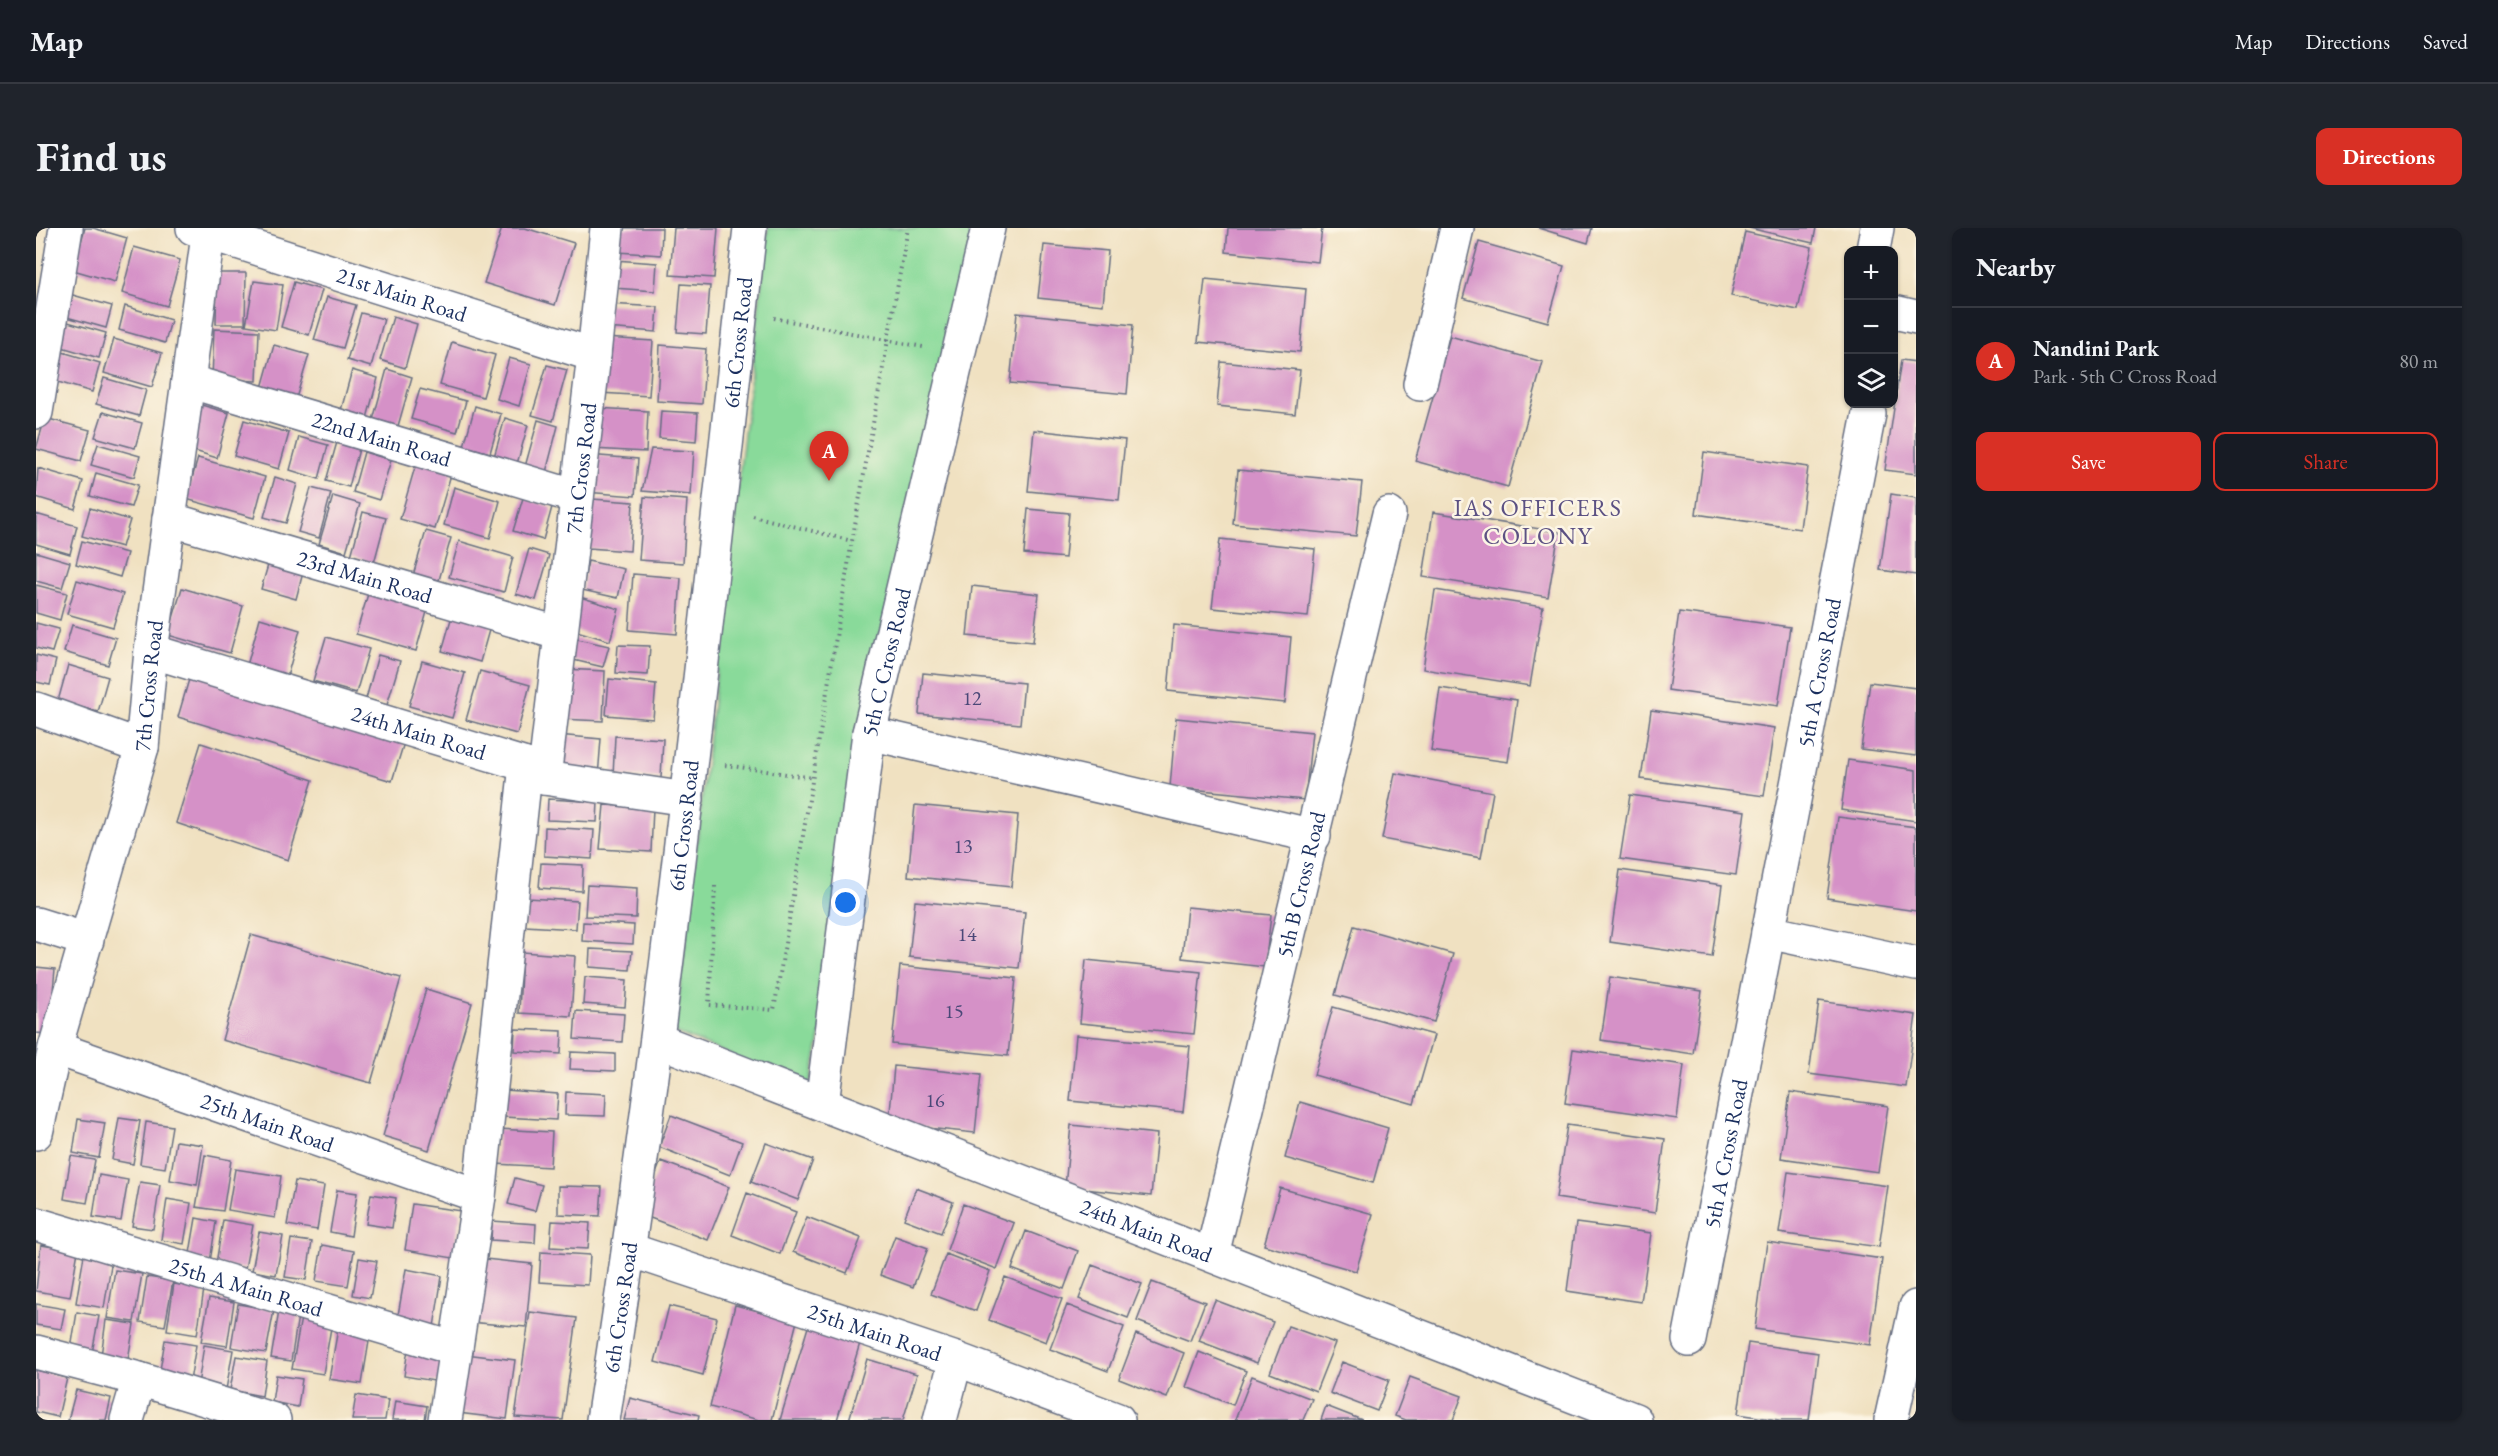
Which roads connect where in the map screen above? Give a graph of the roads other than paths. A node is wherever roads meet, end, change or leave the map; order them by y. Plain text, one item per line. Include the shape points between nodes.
1 (66, 228) edge
2 (750, 228) edge
3 (988, 228) edge
4 (1457, 228) edge
5 (1877, 228) edge
6 (203, 230) edge
7 (601, 230) edge
8 (1874, 246) edge
9 (1898, 313) edge
10 (1916, 317) edge
11 (594, 355) junction
12 (188, 381) junction
13 (1420, 384) dead end
14 (36, 412) edge
15 (1869, 414) dead end
16 (577, 497) junction
17 (1389, 514) dead end
18 (169, 519) junction
19 (561, 634) junction
20 (151, 651) junction
21 (36, 709) edge
22 (869, 733) junction
23 (142, 747) junction
24 (535, 772) junction
25 (687, 798) junction
26 (1314, 836) junction
27 (36, 924) edge
28 (1768, 932) junction
29 (87, 940) junction
30 (1916, 964) edge
31 (657, 1040) junction
32 (55, 1048) junction
33 (822, 1104) junction
34 (36, 1134) edge
35 (479, 1196) junction
36 (36, 1224) edge
37 (630, 1250) junction
38 (1212, 1256) junction
39 (1916, 1308) edge
40 (1689, 1340) dead end
41 (456, 1349) junction
42 (36, 1352) edge
43 (956, 1359) junction
44 (139, 1379) junction
45 (127, 1420) edge
46 (274, 1420) edge
47 (446, 1420) edge
48 (603, 1420) edge
49 (940, 1420) edge
50 (1118, 1420) edge
51 (1635, 1420) edge
52 (1891, 1420) edge

1 - 14 street
2 - 25 street, 6th Cross Road
3 - 22 street, 5th C Cross Road
4 - 13 street
5 - 8 street
6 - 11 street, 21st Main Road
6 - 12 street, 7th Cross Road
7 - 11 street, 7th Cross Road
9 - 10 street
11 - 16 street, 7th Cross Road
12 - 16 street, 22nd Main Road
12 - 18 street, 7th Cross Road
15 - 28 street, 5th A Cross Road
16 - 19 street, 7th Cross Road
17 - 26 street, 5th B Cross Road
18 - 19 street, 23rd Main Road
18 - 20 street, 7th Cross Road
19 - 24 street, 7th Cross Road
20 - 23 street, 7th Cross Road
20 - 24 street, 24th Main Road
21 - 23 street
22 - 26 street
22 - 33 street, 5th C Cross Road
23 - 29 street, 7th Cross Road
24 - 25 street, 24th Main Road
24 - 35 street
25 - 31 street, 6th Cross Road
26 - 38 street, 5th B Cross Road
27 - 29 street
28 - 30 street
28 - 40 street, 5th A Cross Road
29 - 32 street, 7th Cross Road
31 - 33 street, 24th Main Road
31 - 37 street, 6th Cross Road
32 - 34 street, 7th Cross Road
32 - 35 street, 25th Main Road
33 - 38 street, 24th Main Road
35 - 41 street
36 - 41 street, 25th A Main Road
37 - 43 street, 25th Main Road
37 - 48 street, 6th Cross Road
38 - 51 street, 24th Main Road
39 - 52 street
41 - 47 street
42 - 44 street
43 - 49 street
43 - 50 street, 25th Main Road
44 - 45 street
44 - 46 street

